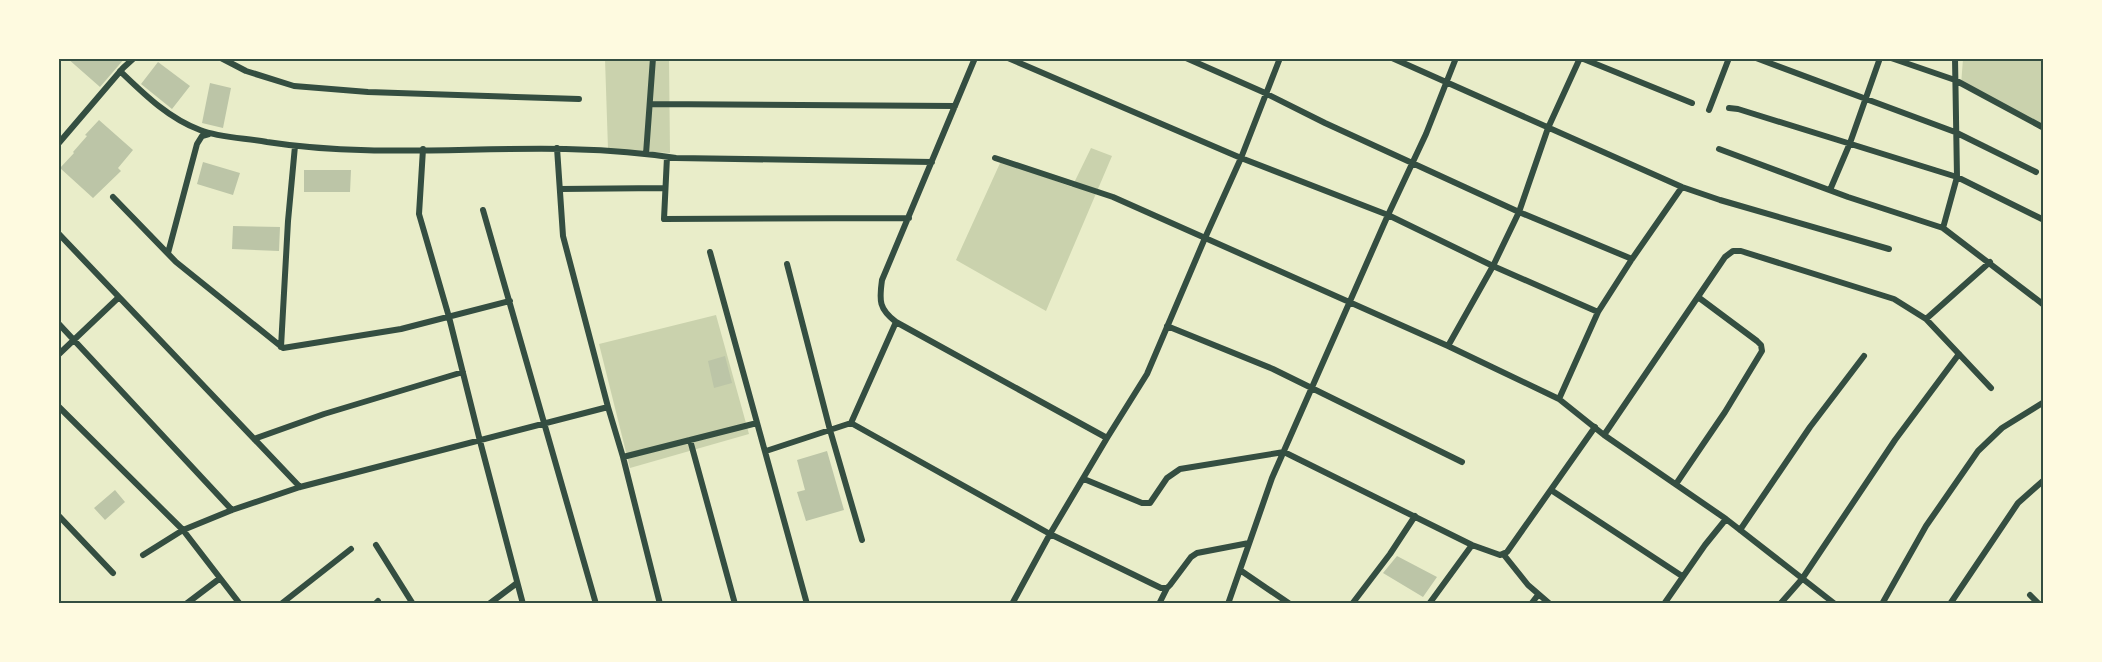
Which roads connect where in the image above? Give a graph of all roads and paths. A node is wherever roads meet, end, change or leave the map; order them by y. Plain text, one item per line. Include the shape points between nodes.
1 (134, 58) edge
2 (221, 58) edge
3 (653, 58) edge
4 (975, 58) edge
5 (1008, 58) edge
6 (1186, 58) edge
7 (1280, 58) edge
8 (1392, 58) edge
9 (1456, 58) edge
10 (1580, 58) edge
11 (1729, 58) edge
12 (1756, 58) edge
13 (1880, 58) edge
14 (1891, 58) edge
15 (1955, 58) edge
16 (120, 71) junction
17 (1955, 80) junction
18 (1446, 82) junction
19 (1266, 93) junction
20 (579, 99) dead end
21 (1866, 99) junction
22 (1692, 103) dead end
23 (650, 104) junction
24 (955, 106) junction
25 (1729, 108) dead end
26 (1708, 110) dead end
27 (1548, 128) junction
28 (2043, 128) edge
29 (1955, 132) junction
30 (216, 134) junction
31 (1850, 143) junction
32 (58, 144) edge
33 (295, 146) junction
34 (557, 148) junction
35 (423, 149) junction
36 (1719, 149) dead end
37 (646, 154) junction
38 (667, 157) junction
39 (995, 158) dead end
40 (1241, 158) junction
41 (932, 162) junction
42 (1413, 164) junction
43 (2036, 172) dead end
44 (1957, 177) junction
45 (1682, 187) junction
46 (665, 188) junction
47 (560, 189) junction
48 (1830, 190) junction
49 (113, 197) dead end
50 (483, 210) dead end
51 (1519, 212) junction
52 (1388, 215) junction
53 (909, 218) junction
54 (2043, 220) edge
55 (1943, 228) junction
56 (58, 233) edge
57 (1205, 238) junction
58 (1889, 249) dead end
59 (710, 252) dead end
60 (168, 253) junction
61 (1632, 259) junction
62 (1990, 262) junction
63 (787, 264) dead end
64 (1493, 266) junction
65 (1698, 297) junction
66 (118, 298) junction
67 (2042, 300) edge
68 (510, 301) junction
69 (1350, 302) junction
70 (1598, 312) junction
71 (449, 317) junction
72 (1926, 319) junction
73 (896, 322) junction
74 (58, 323) edge
75 (1167, 326) junction
76 (75, 340) junction
77 (1448, 346) junction
78 (281, 347) junction
79 (1959, 354) junction
80 (58, 355) edge
81 (1864, 356) dead end
82 (463, 372) junction
83 (1991, 388) dead end
84 (1312, 389) junction
85 (1559, 399) junction
86 (2043, 402) edge
87 (58, 406) edge
88 (608, 407) junction
89 (758, 423) junction
90 (852, 423) junction
91 (544, 424) junction
92 (1595, 427) junction
93 (830, 430) junction
94 (1604, 435) junction
95 (1107, 438) junction
96 (254, 439) junction
97 (690, 440) junction
98 (480, 441) junction
99 (766, 451) junction
100 (1284, 452) junction
101 (623, 457) junction
102 (1462, 462) dead end
103 (1084, 479) junction
104 (2043, 480) edge
105 (1676, 484) junction
106 (300, 487) junction
107 (1551, 490) junction
108 (232, 510) junction
109 (58, 515) edge
110 (1415, 516) junction
111 (1726, 519) junction
112 (183, 530) junction
113 (1740, 530) junction
114 (1050, 534) junction
115 (862, 540) dead end
116 (1248, 543) junction
117 (376, 545) dead end
118 (1472, 545) junction
119 (351, 549) dead end
120 (143, 555) dead end
121 (1504, 555) junction
122 (1240, 570) junction
123 (113, 573) dead end
124 (1682, 576) junction
125 (219, 579) junction
126 (1802, 579) junction
127 (518, 584) junction
128 (1167, 588) junction
129 (1538, 595) junction
130 (2030, 596) dead end
131 (186, 603) edge
132 (240, 603) edge
133 (281, 603) edge
134 (413, 603) edge
135 (489, 603) edge
136 (523, 603) edge
137 (596, 603) edge
138 (660, 603) edge
139 (735, 603) edge
140 (807, 603) edge
141 (1012, 603) edge
142 (1159, 603) edge
143 (1228, 603) edge
144 (1290, 603) edge
145 (1352, 603) edge
146 (1430, 603) edge
147 (1531, 603) edge
148 (1550, 603) edge
149 (1664, 603) edge
150 (1780, 603) edge
151 (1835, 603) edge
152 (1882, 603) edge
153 (1950, 603) edge
154 (2039, 603) edge

1 - 16 street
2 - 20 street via 246,71 294,86
3 - 23 street
4 - 24 street
5 - 40 street
6 - 19 street
7 - 19 street
8 - 18 street
9 - 18 street
10 - 22 street
10 - 27 street
11 - 26 street
12 - 21 street
13 - 21 street
14 - 17 street
15 - 17 street
16 - 30 street via 176,119
16 - 32 street
17 - 28 street
17 - 29 street
18 - 27 street
18 - 42 street
19 - 40 street
19 - 42 street
21 - 29 street
21 - 31 street
23 - 24 street
23 - 37 street
24 - 41 street
25 - 31 street
27 - 45 street
27 - 51 street
29 - 43 street
29 - 44 street
30 - 33 street
30 - 60 street via 202,136 197,144
31 - 44 street
31 - 48 street
33 - 35 street
33 - 78 street
34 - 35 street
34 - 37 street
34 - 47 street
35 - 71 street via 419,214
36 - 48 street
37 - 38 street
38 - 41 street
38 - 46 street
39 - 57 street via 1113,197
40 - 52 street
40 - 57 street
41 - 53 street
42 - 51 street
42 - 52 street
44 - 54 street
44 - 55 street
45 - 58 street
45 - 61 street
46 - 47 street
46 - 53 street via 664,219
47 - 88 street via 563,236
48 - 55 street
49 - 60 street
50 - 68 street
51 - 61 street
51 - 64 street
52 - 64 street
52 - 69 street
53 - 73 street via 880,290 880,303
55 - 62 street
56 - 66 street
57 - 69 street
57 - 75 street
59 - 89 street
60 - 78 street
61 - 70 street
62 - 67 street
62 - 72 street
63 - 93 street
64 - 70 street
64 - 77 street
65 - 72 street via 1725,257 1741,251 1871,290
65 - 94 street
65 - 105 street via 1757,341 1762,351
66 - 76 street
66 - 96 street
68 - 71 street
68 - 91 street
69 - 77 street
69 - 84 street
70 - 85 street
71 - 78 street
71 - 82 street
72 - 79 street
73 - 90 street
73 - 95 street
74 - 76 street
75 - 84 street
75 - 95 street via 1147,374
76 - 80 street
76 - 108 street
77 - 85 street
79 - 83 street
79 - 126 street via 1895,440
81 - 113 street
82 - 96 street
82 - 98 street
84 - 100 street
84 - 102 street
85 - 92 street
86 - 152 street via 2002,428 1978,451 1926,526
87 - 112 street
88 - 91 street
88 - 101 street
89 - 97 street
89 - 99 street
90 - 93 street
90 - 114 street
91 - 98 street
91 - 137 street
92 - 94 street
92 - 107 street
93 - 99 street
93 - 115 street
94 - 105 street
95 - 103 street
96 - 106 street
97 - 101 street
97 - 139 street
98 - 106 street
98 - 127 street
99 - 140 street
100 - 103 street via 1180,469 1167,478 1150,503
100 - 110 street
100 - 116 street
101 - 138 street
103 - 114 street
104 - 153 street via 2018,503
105 - 111 street
106 - 108 street
107 - 121 street
107 - 124 street
108 - 112 street
109 - 123 street
110 - 118 street
110 - 145 street
111 - 113 street
111 - 124 street
112 - 120 street
112 - 125 street
113 - 126 street
114 - 128 street
114 - 141 street
116 - 122 street
116 - 128 street via 1197,553
117 - 134 street
118 - 121 street
118 - 146 street
119 - 133 street
121 - 129 street
122 - 143 street
122 - 144 street
124 - 149 street
125 - 131 street
125 - 132 street
126 - 150 street
126 - 151 street
127 - 135 street
127 - 136 street
128 - 142 street
129 - 147 street
129 - 148 street
130 - 154 street

